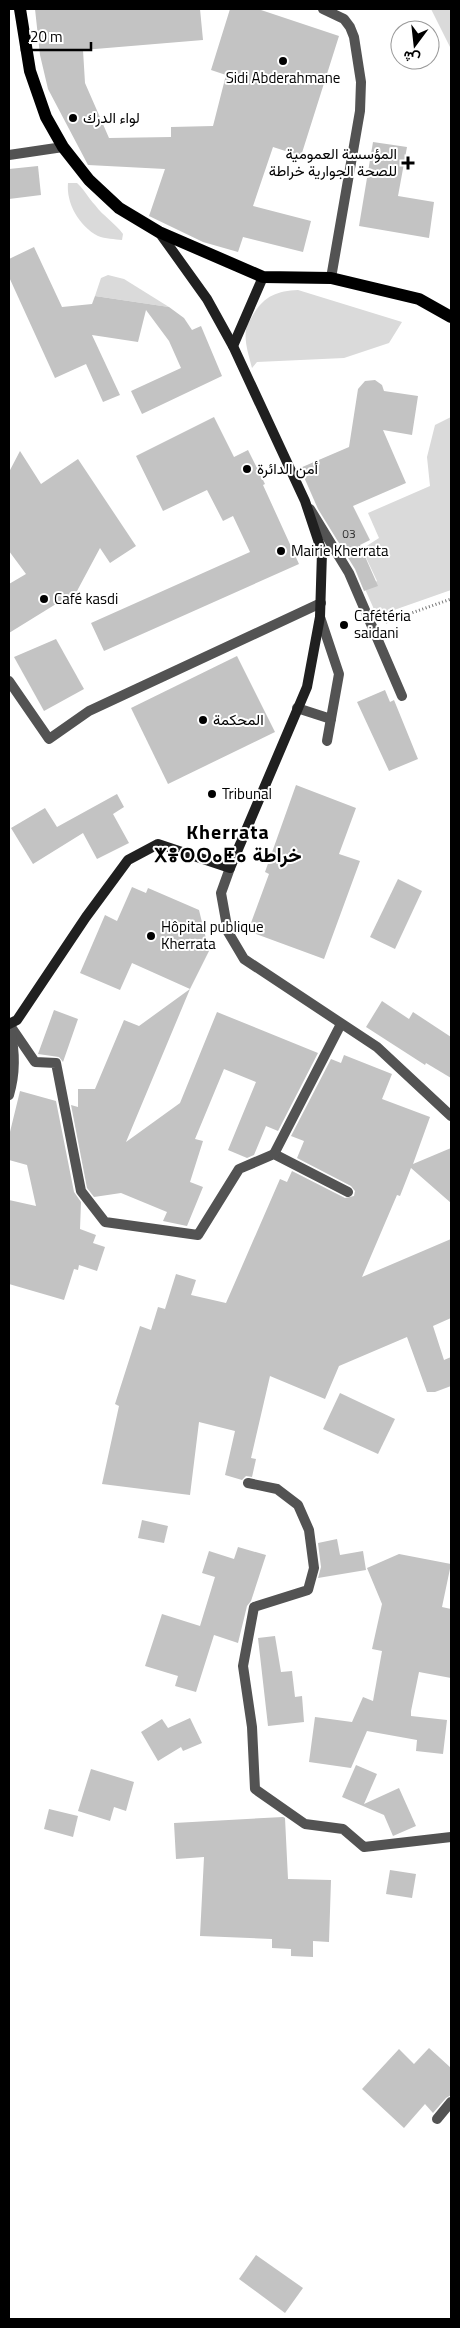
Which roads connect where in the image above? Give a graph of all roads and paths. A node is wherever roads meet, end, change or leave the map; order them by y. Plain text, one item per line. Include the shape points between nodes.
1 (20, 9) edge
2 (323, 9) edge
3 (63, 147) junction
4 (9, 155) edge
5 (159, 232) junction
6 (263, 277) junction
7 (331, 278) junction
8 (451, 318) edge
9 (233, 346) junction
10 (305, 502) junction
11 (451, 598) edge
12 (321, 603) junction
13 (320, 617) junction
14 (396, 618) dead end
15 (9, 681) edge
16 (402, 696) dead end
17 (298, 708) junction
18 (331, 719) junction
19 (327, 741) dead end
20 (230, 868) junction
21 (9, 1024) edge
22 (341, 1024) junction
23 (9, 1095) edge
24 (451, 1116) edge
25 (274, 1154) junction
26 (348, 1192) dead end
27 (248, 1483) dead end
28 (451, 1837) edge
29 (451, 2102) edge
30 (437, 2119) dead end

1 - 3 main road via 30,71 46,117
2 - 7 street via 344,19 350,28 361,82 360,111
3 - 4 street
3 - 5 main road via 89,180 119,208
5 - 6 main road
5 - 9 street via 207,299
6 - 7 main road
6 - 9 street
7 - 8 main road via 419,300
9 - 10 street
10 - 12 street via 322,552
10 - 16 street via 349,573
11 - 14 path
12 - 13 street
12 - 15 street via 89,711 49,738
13 - 17 street via 307,687
13 - 18 street via 339,674
17 - 18 street
17 - 20 street
18 - 19 street
20 - 21 street via 158,844 128,860 17,1020
20 - 22 street via 221,893 228,932 244,959
21 - 23 street via 14,1043
21 - 25 street via 35,1062 56,1063 81,1191 105,1222 198,1235 239,1169
22 - 24 street via 376,1047
22 - 25 street
25 - 26 street
27 - 28 street via 277,1489 298,1505 309,1530 314,1568 308,1590 254,1608 243,1666 252,1727 255,1789 305,1824 343,1829 364,1847
29 - 30 street

